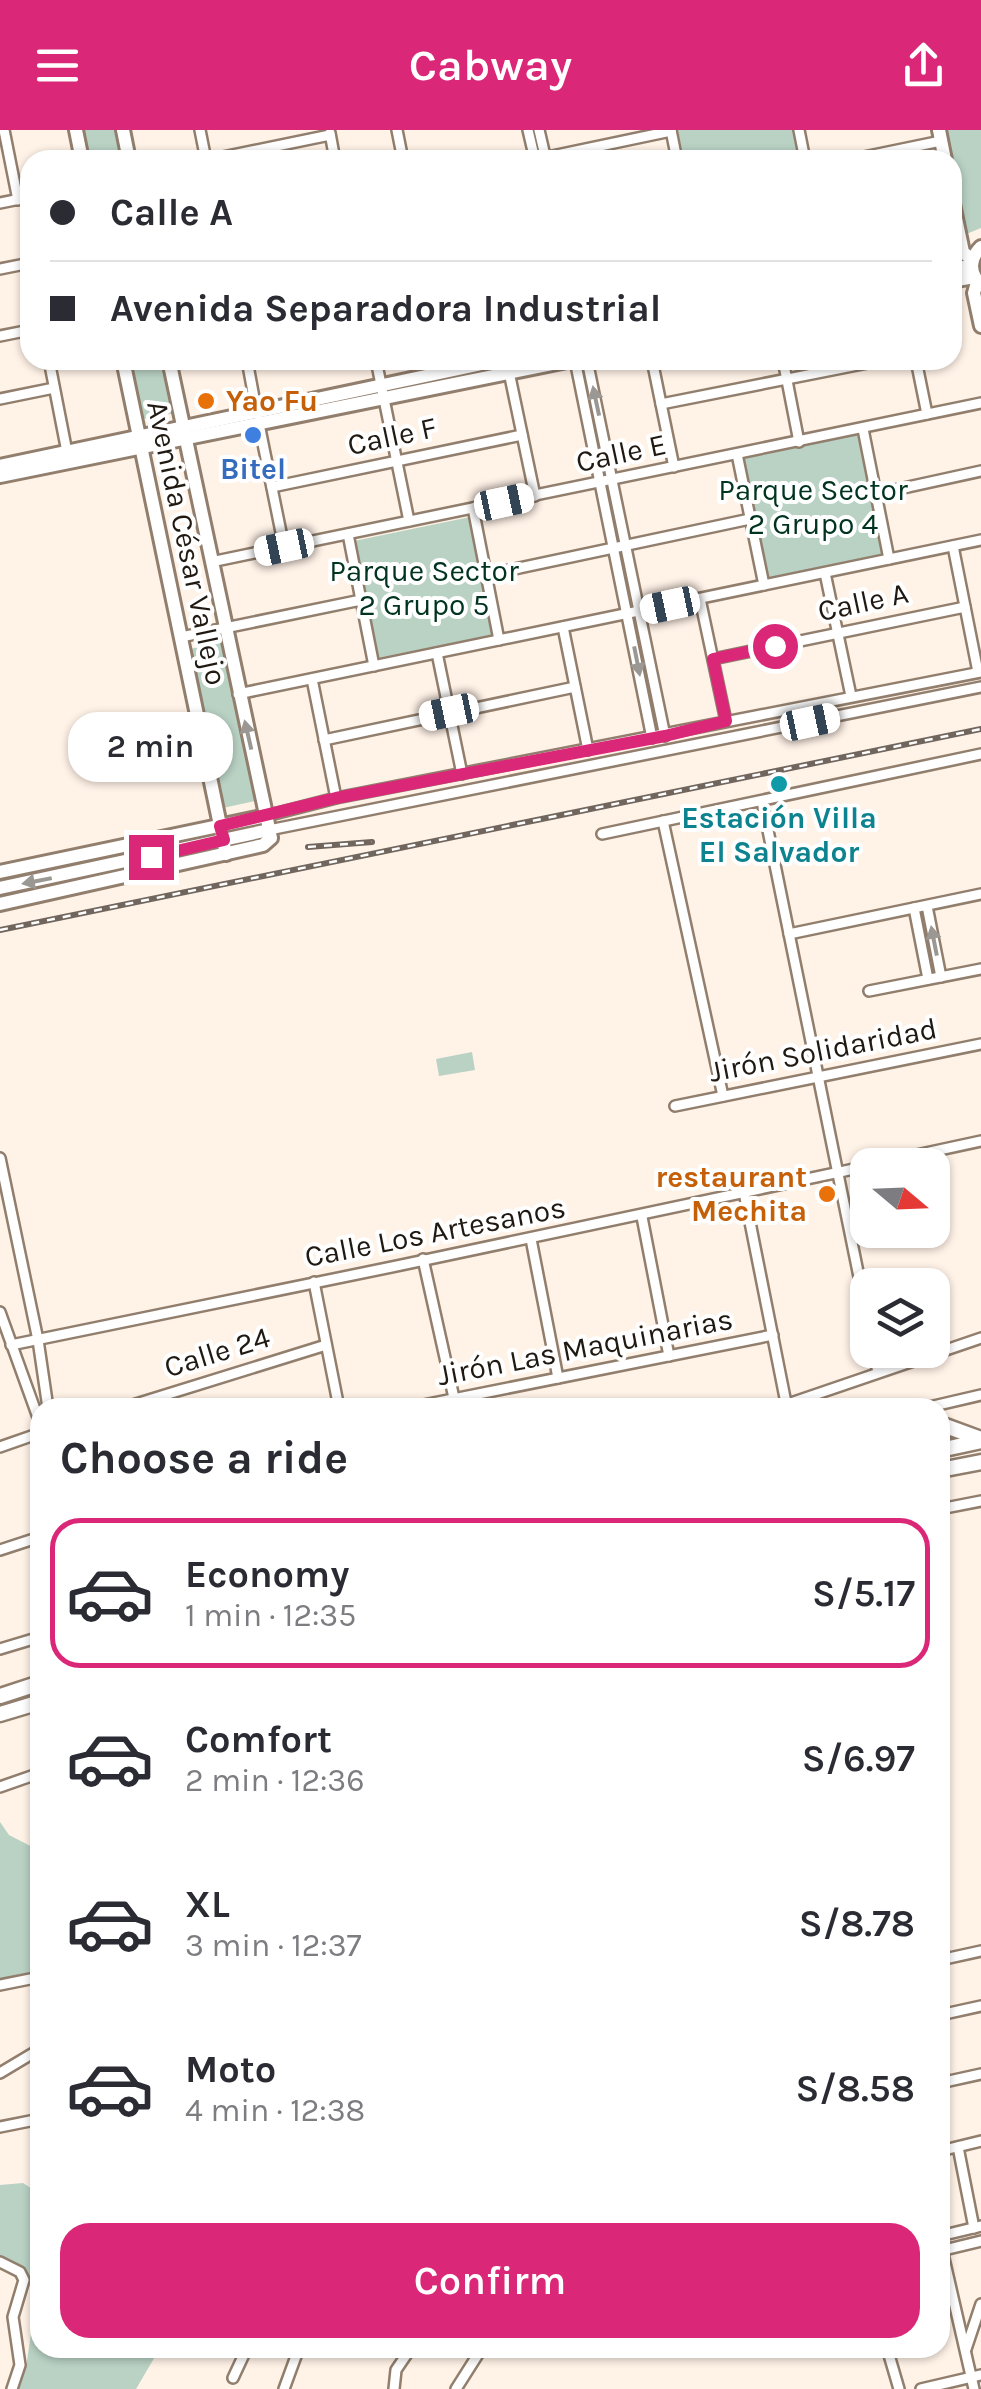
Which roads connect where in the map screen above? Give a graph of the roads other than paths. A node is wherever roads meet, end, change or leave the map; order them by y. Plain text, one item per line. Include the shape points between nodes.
1 (671, 130) edge
2 (330, 132) edge
3 (3, 134) edge
4 (940, 136) edge
5 (251, 150) edge
6 (580, 150) edge
7 (898, 150) edge
8 (18, 200) joint
9 (0, 203) edge
10 (962, 247) edge
11 (981, 247) edge
12 (975, 274) edge
13 (981, 326) edge
14 (51, 370) edge
15 (125, 370) edge
16 (171, 370) edge
17 (248, 370) edge
18 (378, 370) edge
19 (484, 370) edge
20 (506, 370) edge
21 (576, 370) edge
22 (589, 370) edge
23 (654, 370) edge
24 (784, 370) edge
25 (834, 370) edge
26 (918, 370) edge
27 (786, 380) junction
28 (54, 388) junction
29 (382, 390) junction
30 (0, 400) edge
31 (661, 404) junction
32 (981, 404) edge
33 (928, 414) junction
34 (258, 419) junction
35 (863, 428) junction
36 (184, 434) junction
37 (522, 435) junction
38 (799, 442) junction
39 (140, 443) junction
40 (67, 452) junction
41 (737, 454) junction
42 (397, 461) junction
43 (0, 466) edge
44 (674, 467) junction
45 (981, 471) edge
46 (0, 476) edge
47 (612, 480) junction
48 (600, 482) junction
49 (272, 487) junction
50 (876, 494) junction
51 (535, 496) junction
52 (473, 508) junction
53 (750, 518) junction
54 (410, 521) junction
55 (348, 534) junction
56 (981, 540) edge
57 (626, 546) junction
58 (953, 546) junction
59 (284, 547) junction
60 (612, 549) junction
61 (889, 559) junction
62 (212, 562) junction
63 (826, 572) junction
64 (486, 575) junction
65 (764, 586) junction
66 (700, 598) junction
67 (361, 600) junction
68 (965, 607) junction
69 (639, 611) junction
70 (627, 614) junction
71 (563, 627) junction
72 (225, 628) junction
73 (838, 633) junction
74 (180, 637) junction
75 (499, 640) junction
76 (437, 653) junction
77 (713, 659) junction
78 (374, 666) junction
79 (980, 672) edge
80 (312, 679) junction
81 (575, 687) junction
82 (981, 687) edge
83 (238, 694) junction
84 (851, 696) junction
85 (449, 712) junction
86 (726, 721) junction
87 (665, 736) junction
88 (652, 738) junction
89 (324, 740) junction
90 (588, 750) junction
91 (981, 754) edge
92 (462, 774) junction
93 (336, 798) junction
94 (762, 802) junction
95 (663, 821) junction
96 (268, 830) junction
97 (602, 834) dead end
98 (223, 840) junction
99 (0, 872) edge
100 (0, 888) edge
101 (981, 894) edge
102 (0, 904) edge
103 (926, 906) junction
104 (914, 908) junction
105 (789, 934) junction
106 (981, 968) edge
107 (940, 977) junction
108 (928, 980) junction
109 (869, 991) dead end
110 (981, 1044) edge
111 (818, 1077) junction
112 (723, 1096) junction
113 (675, 1106) dead end
114 (981, 1141) edge
115 (948, 1148) edge
116 (0, 1160) edge
117 (850, 1169) edge
118 (838, 1172) junction
119 (744, 1192) junction
120 (5, 1217) edge
121 (642, 1217) junction
122 (531, 1239) junction
123 (423, 1259) junction
124 (857, 1268) edge
125 (314, 1282) junction
126 (0, 1312) edge
127 (773, 1335) junction
128 (981, 1338) edge
129 (38, 1340) junction
130 (11, 1345) junction
131 (326, 1345) junction
132 (669, 1356) junction
133 (877, 1368) edge
134 (878, 1372) junction
135 (558, 1378) junction
136 (981, 1395) edge
137 (30, 1398) edge
138 (47, 1398) edge
139 (155, 1398) edge
140 (337, 1398) edge
141 (454, 1398) joint
142 (782, 1398) edge
143 (805, 1398) edge
144 (950, 1402) edge
145 (950, 1428) edge
146 (30, 1436) edge
147 (981, 1440) edge
148 (0, 1447) edge
149 (950, 1448) edge
150 (981, 1462) edge
151 (950, 1468) edge
152 (981, 1500) edge
153 (950, 1507) edge
154 (30, 1540) edge
155 (0, 1550) edge
156 (30, 1640) edge
157 (0, 1649) edge
158 (30, 1686) edge
159 (0, 1696) edge
160 (30, 1705) edge
161 (0, 1714) edge
162 (30, 1776) edge
163 (0, 1787) edge
164 (981, 1950) edge
165 (950, 1958) edge
166 (30, 1978) edge
167 (0, 1985) edge
168 (981, 2006) edge
169 (950, 2013) edge
170 (30, 2055) edge
171 (0, 2073) edge
172 (981, 2074) edge
173 (950, 2081) edge
174 (30, 2121) edge
175 (0, 2128) edge
176 (981, 2141) edge
177 (958, 2146) junction
178 (950, 2148) edge
179 (978, 2227) edge
180 (950, 2241) edge
181 (981, 2241) edge
182 (950, 2244) edge
183 (0, 2262) edge
184 (950, 2284) edge
185 (981, 2304) edge
186 (965, 2350) junction
187 (242, 2358) edge
188 (296, 2358) edge
189 (404, 2358) edge
190 (476, 2358) edge
191 (891, 2358) edge
192 (976, 2376) edge
193 (233, 2378) dead end
194 (12, 2389) edge
195 (284, 2389) edge
196 (394, 2389) edge
197 (456, 2389) edge
198 (899, 2389) edge
199 (921, 2389) edge
200 (974, 2389) edge

1 - 6 street
2 - 5 street
3 - 8 street
4 - 7 street
8 - 9 street
10 - 12 main road
11 - 12 main road
12 - 13 main road
14 - 28 street
15 - 39 main road, Avenida César Vallejo
16 - 36 main road, Avenida César Vallejo
17 - 34 street
18 - 29 street
19 - 29 main road
20 - 37 street
21 - 48 street
47 -> 22 street
23 - 31 street
24 - 27 street
25 - 27 street
26 - 33 street
27 - 31 street
27 - 38 street
28 - 30 street
28 - 40 street
29 - 34 main road
29 - 42 street
31 - 44 street
32 - 33 street, Calle E
33 - 35 street, Calle E
34 - 36 main road
34 - 49 street
35 - 38 street, Calle E
35 - 50 street
36 - 39 main road
36 - 62 main road, Avenida César Vallejo
37 - 42 street, Calle F
37 - 51 street
38 - 41 street, Calle E
39 - 40 main road
39 - 46 main road
39 - 74 main road, Avenida César Vallejo
40 - 43 main road
41 - 44 street, Calle E
41 - 53 street
42 - 49 street, Calle F
42 - 54 street
44 - 47 street, Calle E
45 - 50 street
47 - 48 street, Calle E
47 - 57 street
48 - 51 street, Calle E
48 - 60 street
49 - 59 street
50 - 61 street
51 - 52 street, Calle E
52 - 54 street, Calle E
52 - 64 street
53 - 57 street
53 - 65 street
54 - 55 street, Calle E
55 - 59 street, Calle E
55 - 67 street
56 - 58 street
57 - 60 street
57 - 69 street
58 - 61 street
58 - 68 street
59 - 62 street, Calle E
60 - 64 street
60 - 70 street
61 - 63 street
62 - 72 main road, Avenida César Vallejo
63 - 65 street
63 - 73 street
64 - 75 street
65 - 66 street
66 - 69 street
66 - 77 street
67 - 72 street
67 - 78 street
68 - 73 street, Calle A
68 - 79 street
69 - 70 street
69 - 87 street
70 - 71 street
70 -> 88 street
71 - 75 street
71 - 81 street
72 - 74 street
72 - 83 main road, Avenida César Vallejo
73 - 77 street, Calle A
73 - 84 street
74 - 98 main road, Avenida César Vallejo
75 - 76 street
76 - 78 street
76 - 85 street
77 - 86 street
78 - 80 street
79 - 84 street
80 - 83 street
80 - 89 street
81 - 85 street
81 - 90 street
82 - 96 street
96 -> 83 main road, Avenida César Vallejo
84 - 86 street
85 - 89 street
85 - 92 street
86 - 87 street
87 - 88 street
88 - 90 street
89 - 93 street
90 - 92 street
91 - 94 street
92 - 93 street
93 - 96 street
94 - 95 street
94 - 105 street
95 - 97 street
95 - 112 street
96 - 98 main road
98 - 99 main road
98 -> 100 main road
98 - 102 main road
101 - 103 street
103 - 104 street
107 -> 103 street
104 - 105 street
104 - 108 street
105 - 111 street
106 - 107 street
107 - 108 street
108 - 109 street
110 - 111 street, Jirón Solidaridad
111 - 112 street, Jirón Solidaridad
111 - 118 street
112 - 113 street, Jirón Solidaridad
114 - 115 street, Calle Los Artesanos
116 - 120 street
117 - 118 street, Calle Los Artesanos
118 - 119 street, Calle Los Artesanos
118 - 124 street
119 - 121 street, Calle Los Artesanos
119 - 127 street
120 - 129 street
121 - 122 street, Calle Los Artesanos
121 - 132 street
122 - 123 street, Calle Los Artesanos
122 - 135 street
123 - 125 street, Calle Los Artesanos
123 - 141 street
125 - 129 street, Calle Los Artesanos
125 - 131 street
126 - 130 street
127 - 132 street, Jirón Las Maquinarias
127 - 142 street
128 - 134 street
129 - 130 street, Calle Los Artesanos
129 - 138 street
130 - 137 street
131 - 139 street, Calle 24
131 - 140 street
132 - 135 street, Jirón Las Maquinarias
133 - 134 street
134 - 143 street
135 - 141 street, Jirón Las Maquinarias
136 - 144 street
145 - 147 main road
146 - 148 street
147 - 149 main road
150 - 151 main road
152 - 153 street
154 - 155 street
156 - 157 street
158 - 159 main road
160 - 161 main road
162 - 163 street
164 - 165 street
166 - 167 street
168 - 169 street
170 - 171 street
172 - 173 street
174 - 175 street
176 - 177 street
177 - 178 street
177 - 179 street
179 - 180 street
181 - 182 street
183 - 194 street via 24,2280 13,2317 20,2365
184 - 186 street
185 - 186 street
186 - 192 street
187 - 193 street
188 - 195 street
189 - 196 street
190 - 197 street
191 - 198 street
192 - 199 street
192 - 200 street

